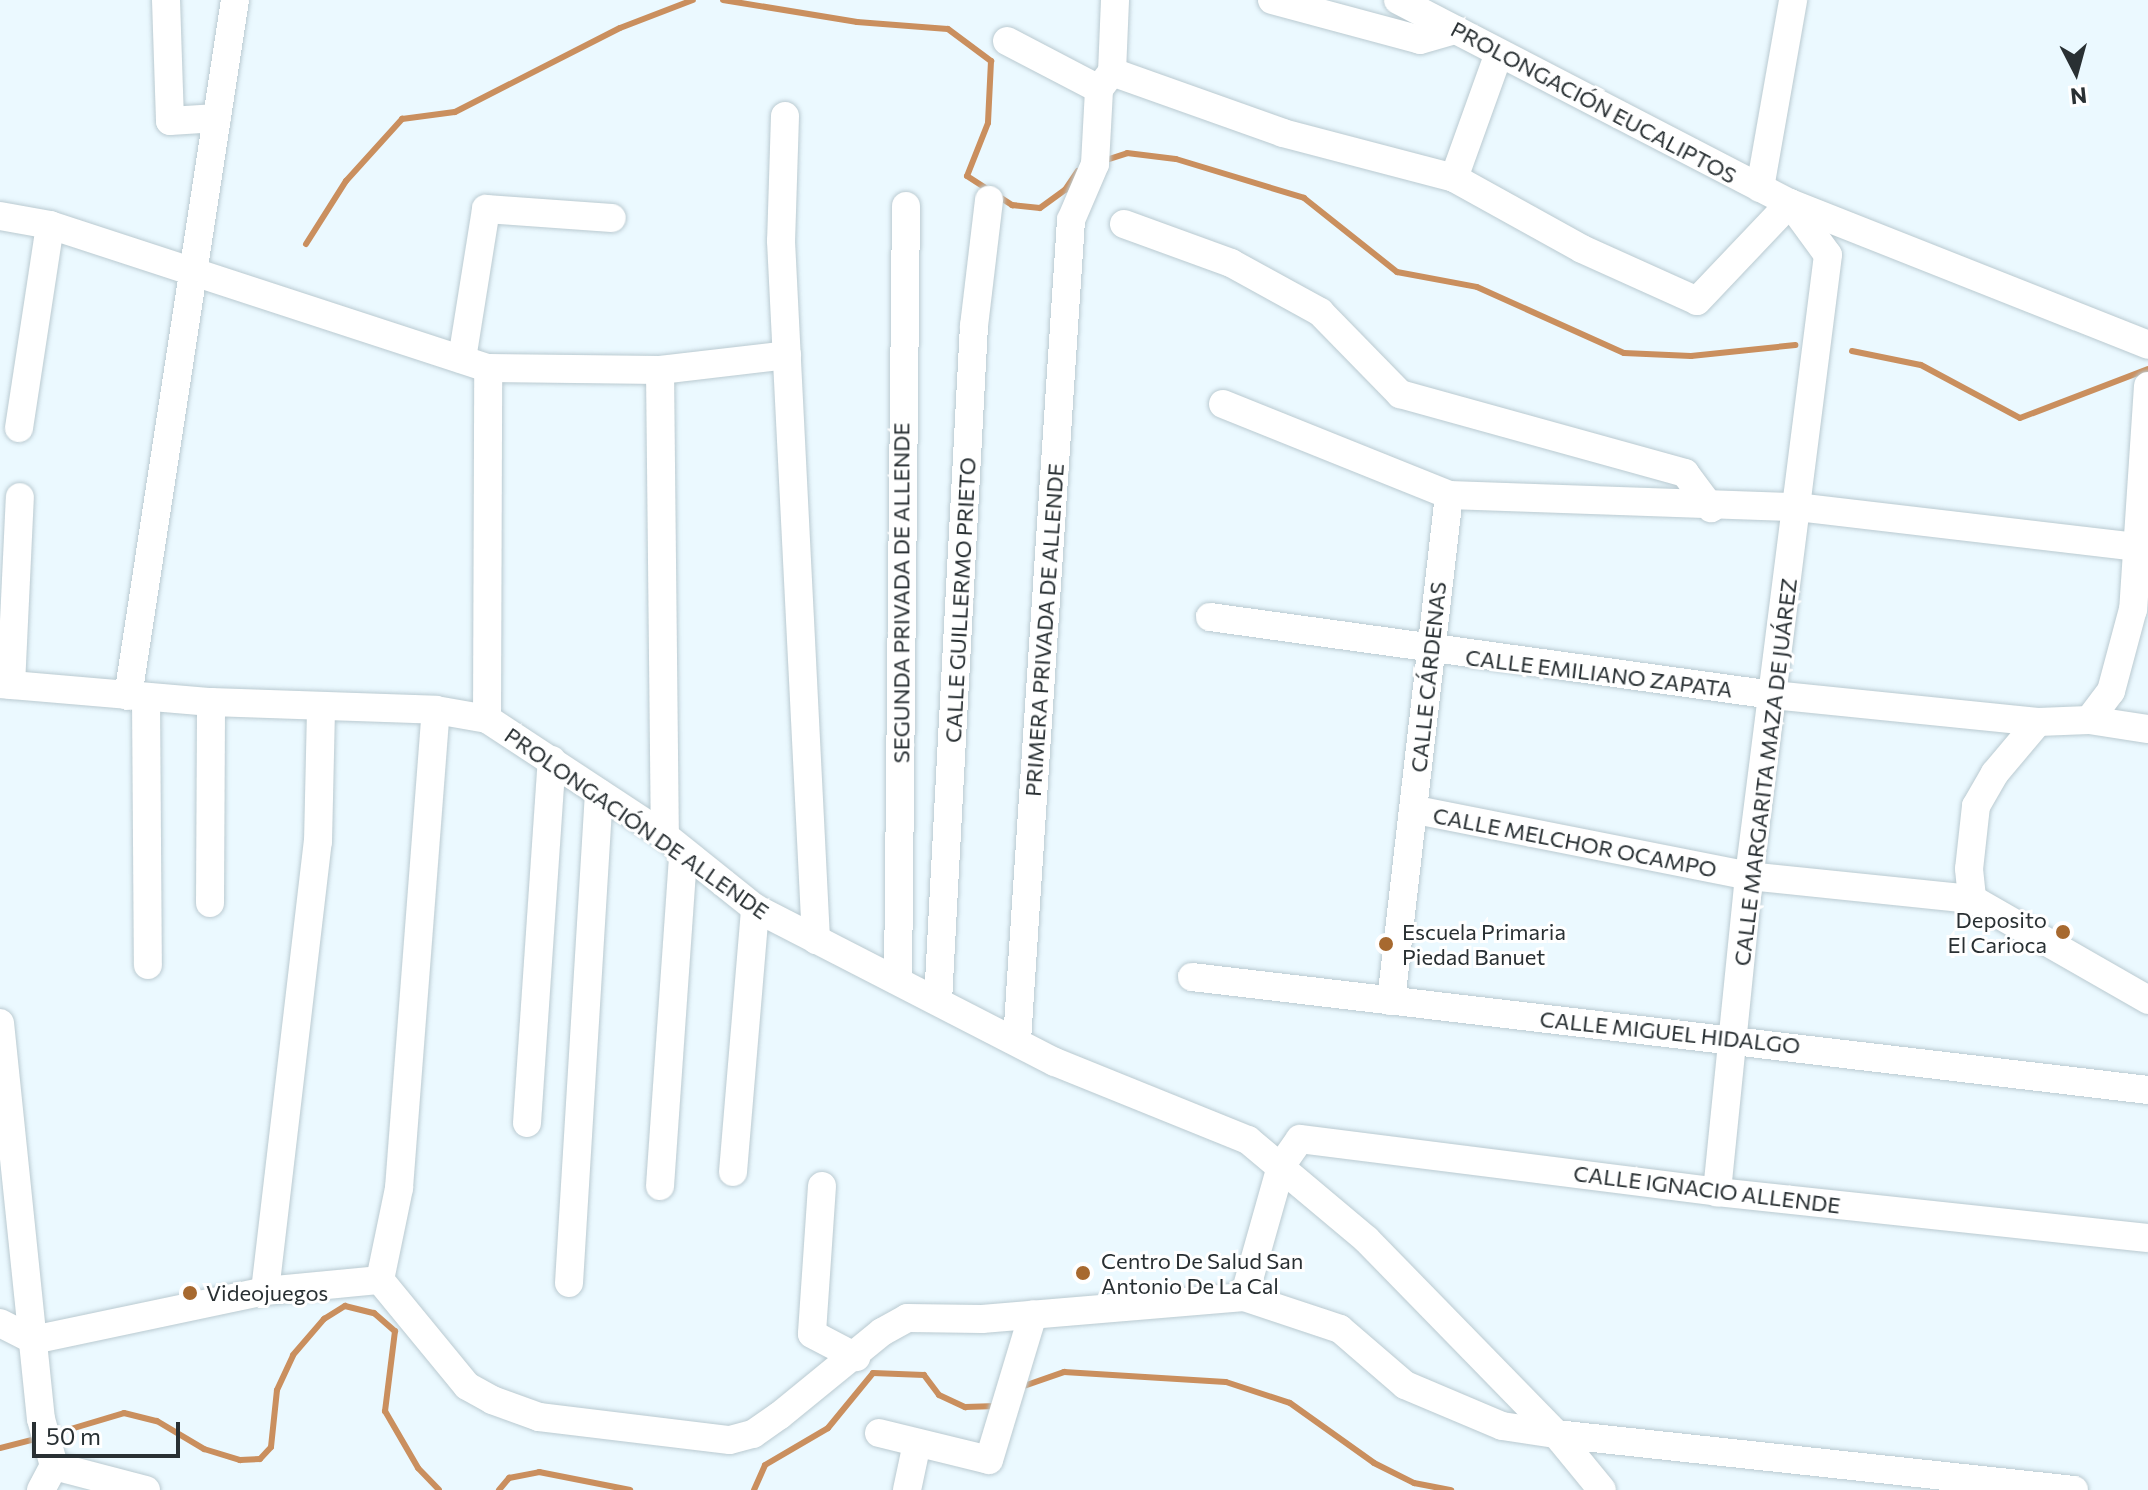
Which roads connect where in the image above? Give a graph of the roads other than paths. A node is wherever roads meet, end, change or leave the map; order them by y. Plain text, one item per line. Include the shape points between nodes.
1 (166, 0) edge
2 (235, 0) edge
3 (1115, 0) edge
4 (1272, 0) edge
5 (1398, 0) edge
6 (1793, 0) edge
7 (1456, 30) junction
8 (1007, 41) dead end
9 (1499, 53) junction
10 (1106, 80) junction
11 (785, 116) dead end
12 (217, 118) junction
13 (1454, 178) junction
14 (1760, 188) junction
15 (989, 200) dead end
16 (1790, 203) junction
17 (906, 206) dead end
18 (0, 216) edge
19 (612, 218) dead end
20 (1124, 224) dead end
21 (50, 225) junction
22 (190, 271) junction
23 (2148, 345) edge
24 (1816, 353) joint
25 (787, 355) junction
26 (475, 364) junction
27 (660, 370) junction
28 (2147, 395) edge
29 (1223, 404) dead end
30 (19, 428) dead end
31 (1449, 495) junction
32 (20, 497) dead end
33 (1797, 507) junction
34 (1711, 508) junction
35 (2142, 546) edge
36 (1210, 617) dead end
37 (1428, 651) junction
38 (6, 685) edge
39 (1773, 695) junction
40 (137, 697) junction
41 (211, 702) junction
42 (321, 709) junction
43 (436, 710) junction
44 (487, 719) junction
45 (2089, 720) junction
46 (2038, 722) junction
47 (2148, 729) edge
48 (552, 760) junction
49 (599, 793) junction
50 (1416, 810) junction
51 (674, 845) junction
52 (1749, 876) junction
53 (1972, 899) junction
54 (210, 903) dead end
55 (755, 908) junction
56 (816, 940) junction
57 (148, 965) dead end
58 (1192, 977) dead end
59 (898, 980) junction
60 (2148, 1000) edge
61 (938, 1001) junction
62 (1391, 1001) junction
63 (0, 1023) edge
64 (1735, 1038) junction
65 (1017, 1040) junction
66 (2148, 1090) edge
67 (527, 1123) dead end
68 (1281, 1166) junction
69 (733, 1172) dead end
70 (660, 1186) dead end
71 (822, 1186) dead end
72 (1717, 1192) junction
73 (1317, 1198) junction
74 (1268, 1211) junction
75 (2148, 1238) edge
76 (380, 1280) junction
77 (569, 1283) dead end
78 (265, 1291) junction
79 (1244, 1297) junction
80 (1033, 1314) junction
81 (0, 1323) edge
82 (33, 1340) junction
83 (856, 1357) junction
84 (879, 1433) dead end
85 (1556, 1434) junction
86 (917, 1443) junction
87 (47, 1478) edge
88 (1906, 1479) edge
89 (146, 1490) edge
90 (907, 1490) edge
91 (1602, 1490) edge
92 (2074, 1490) edge

1 - 12 street via 170,121
2 - 12 street
3 - 10 street, PRIMERA PRIVADA DE ALLENDE
4 - 7 street via 1420,40
5 - 7 street, PROLONGACIÓN EUCALIPTOS
6 - 14 street
7 - 9 street, PROLONGACIÓN EUCALIPTOS
8 - 10 street
9 - 13 street
9 - 14 street, PROLONGACIÓN EUCALIPTOS
10 - 13 street
10 - 65 street, PRIMERA PRIVADA DE ALLENDE via 1095,164 1071,220
11 - 25 street via 781,241
12 - 22 street
13 - 16 street via 1582,249 1697,301
14 - 16 street, PROLONGACIÓN EUCALIPTOS
15 - 61 street, CALLE GUILLERMO PRIETO via 974,326
16 - 23 street, PROLONGACIÓN EUCALIPTOS
16 - 24 street, PROLONGACIÓN EUCALIPTOS via 1828,255
17 - 59 street, SEGUNDA PRIVADA DE ALLENDE
18 - 21 street
19 - 26 street via 486,209
20 - 34 street via 1231,263 1320,312 1400,394 1685,473
21 - 22 street
21 - 30 street
22 - 26 street
22 - 40 street
24 - 33 street, CALLE MARGARITA MAZA DE JUÁREZ
25 - 27 street
25 - 56 street
26 - 27 street
26 - 44 street
27 - 51 street
28 - 35 street
29 - 31 street
31 - 34 street
31 - 37 street, CALLE CÁRDENAS
32 - 38 street
33 - 34 street
33 - 35 street
33 - 39 street, CALLE MARGARITA MAZA DE JUÁREZ
35 - 45 street via 2123,652 2111,691
36 - 37 street, CALLE EMILIANO ZAPATA
37 - 39 street, CALLE EMILIANO ZAPATA
37 - 50 street, CALLE CÁRDENAS
38 - 40 street, PROLONGACIÓN DE ALLENDE
39 - 46 street, CALLE EMILIANO ZAPATA
39 - 52 street, CALLE MARGARITA MAZA DE JUÁREZ
40 - 41 street, PROLONGACIÓN DE ALLENDE
40 - 57 street
41 - 42 street, PROLONGACIÓN DE ALLENDE
41 - 54 street
42 - 43 street, PROLONGACIÓN DE ALLENDE
42 - 78 street via 318,842
43 - 44 street, PROLONGACIÓN DE ALLENDE
43 - 76 street via 399,1188
44 - 48 street, PROLONGACIÓN DE ALLENDE
45 - 46 street, CALLE EMILIANO ZAPATA
45 - 47 street
46 - 53 street via 1995,773 1976,806 1969,869
48 - 49 street, PROLONGACIÓN DE ALLENDE
48 - 67 street
49 - 51 street, PROLONGACIÓN DE ALLENDE
49 - 77 street
50 - 52 street, CALLE MELCHOR OCAMPO
50 - 62 street, CALLE CÁRDENAS
51 - 55 street, PROLONGACIÓN DE ALLENDE
51 - 70 street
52 - 53 street, CALLE MELCHOR OCAMPO
52 - 64 street, CALLE MARGARITA MAZA DE JUÁREZ
53 - 60 street
55 - 56 street, PROLONGACIÓN DE ALLENDE
55 - 69 street
56 - 59 street, PROLONGACIÓN DE ALLENDE
58 - 62 street, CALLE MIGUEL HIDALGO
59 - 61 street, PROLONGACIÓN DE ALLENDE
61 - 65 street, PROLONGACIÓN DE ALLENDE
62 - 64 street, CALLE MIGUEL HIDALGO
63 - 82 street
64 - 66 street, CALLE MIGUEL HIDALGO
64 - 72 street, CALLE MARGARITA MAZA DE JUÁREZ
65 - 68 street, PROLONGACIÓN DE ALLENDE via 1183,1117 1248,1140
68 - 72 street, CALLE IGNACIO ALLENDE via 1300,1139
68 - 73 street, PROLONGACIÓN DE ALLENDE
68 - 74 street
71 - 83 street via 812,1334
72 - 75 street, CALLE IGNACIO ALLENDE
73 - 74 street
73 - 85 street, PROLONGACIÓN DE ALLENDE via 1367,1240
74 - 79 street
76 - 78 street
76 - 83 street via 467,1386 539,1417 730,1440 753,1434
78 - 82 street
79 - 80 street
79 - 85 street via 1340,1329 1405,1385 1502,1426
80 - 83 street via 907,1318
80 - 86 street via 989,1460
81 - 82 street
82 - 87 street
84 - 86 street
85 - 88 street
85 - 91 street, PROLONGACIÓN DE ALLENDE
86 - 90 street
87 - 89 street
88 - 92 street

